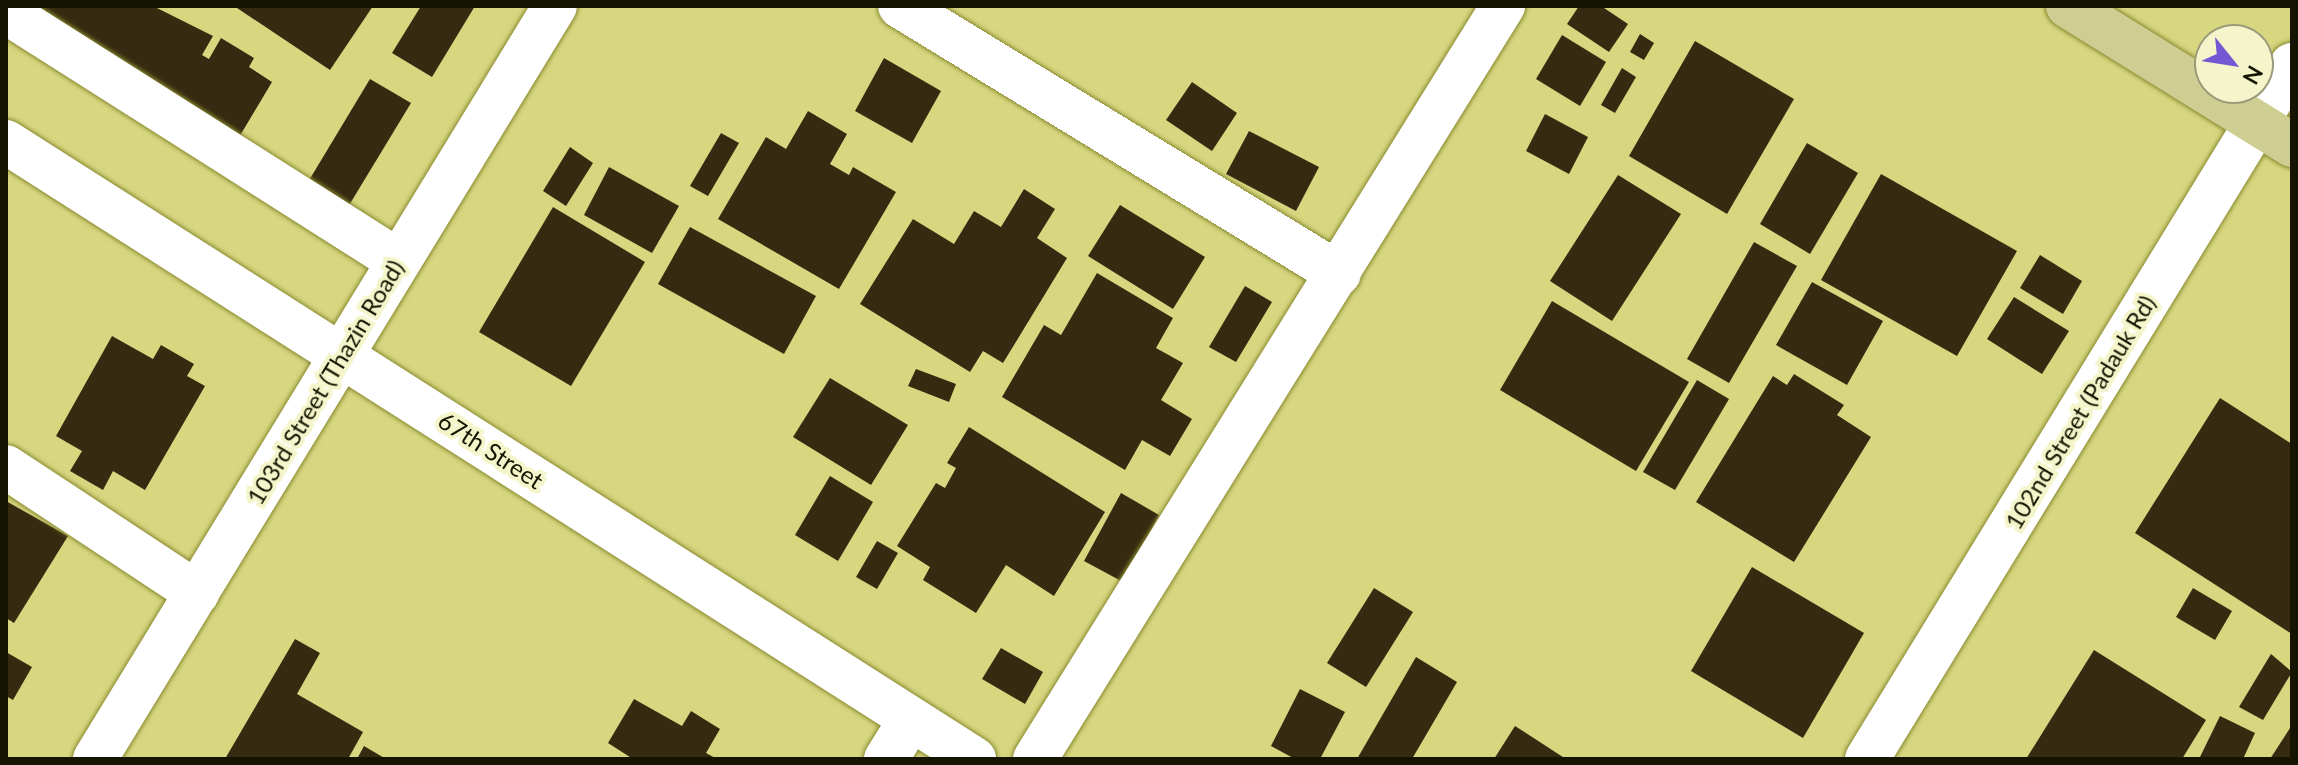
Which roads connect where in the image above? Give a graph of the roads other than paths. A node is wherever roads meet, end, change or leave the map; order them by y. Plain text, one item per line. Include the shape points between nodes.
1 (555, 6) edge
2 (900, 6) edge
3 (1503, 6) edge
4 (2068, 6) edge
5 (6, 12) edge
6 (2292, 65) edge
7 (2274, 134) edge
8 (6, 142) edge
9 (399, 261) junction
10 (1339, 274) junction
11 (340, 353) junction
12 (6, 467) edge
13 (197, 593) junction
14 (911, 719) junction
15 (95, 759) edge
16 (886, 759) edge
17 (974, 759) edge
18 (1035, 759) edge
19 (1867, 759) edge

1 - 9 street, 103rd Street (Thazin Road)
2 - 10 street
3 - 10 street
4 - 7 main road
5 - 9 street
6 - 7 street, 102nd Street (Padauk Rd)
7 - 19 street, 102nd Street (Padauk Rd)
8 - 11 street, 67th Street
9 - 11 street, 103rd Street (Thazin Road)
10 - 18 street
11 - 13 street, 103rd Street (Thazin Road)
11 - 14 street, 67th Street
12 - 13 street
13 - 15 street, 103rd Street (Thazin Road)
14 - 16 street
14 - 17 street, 67th Street

